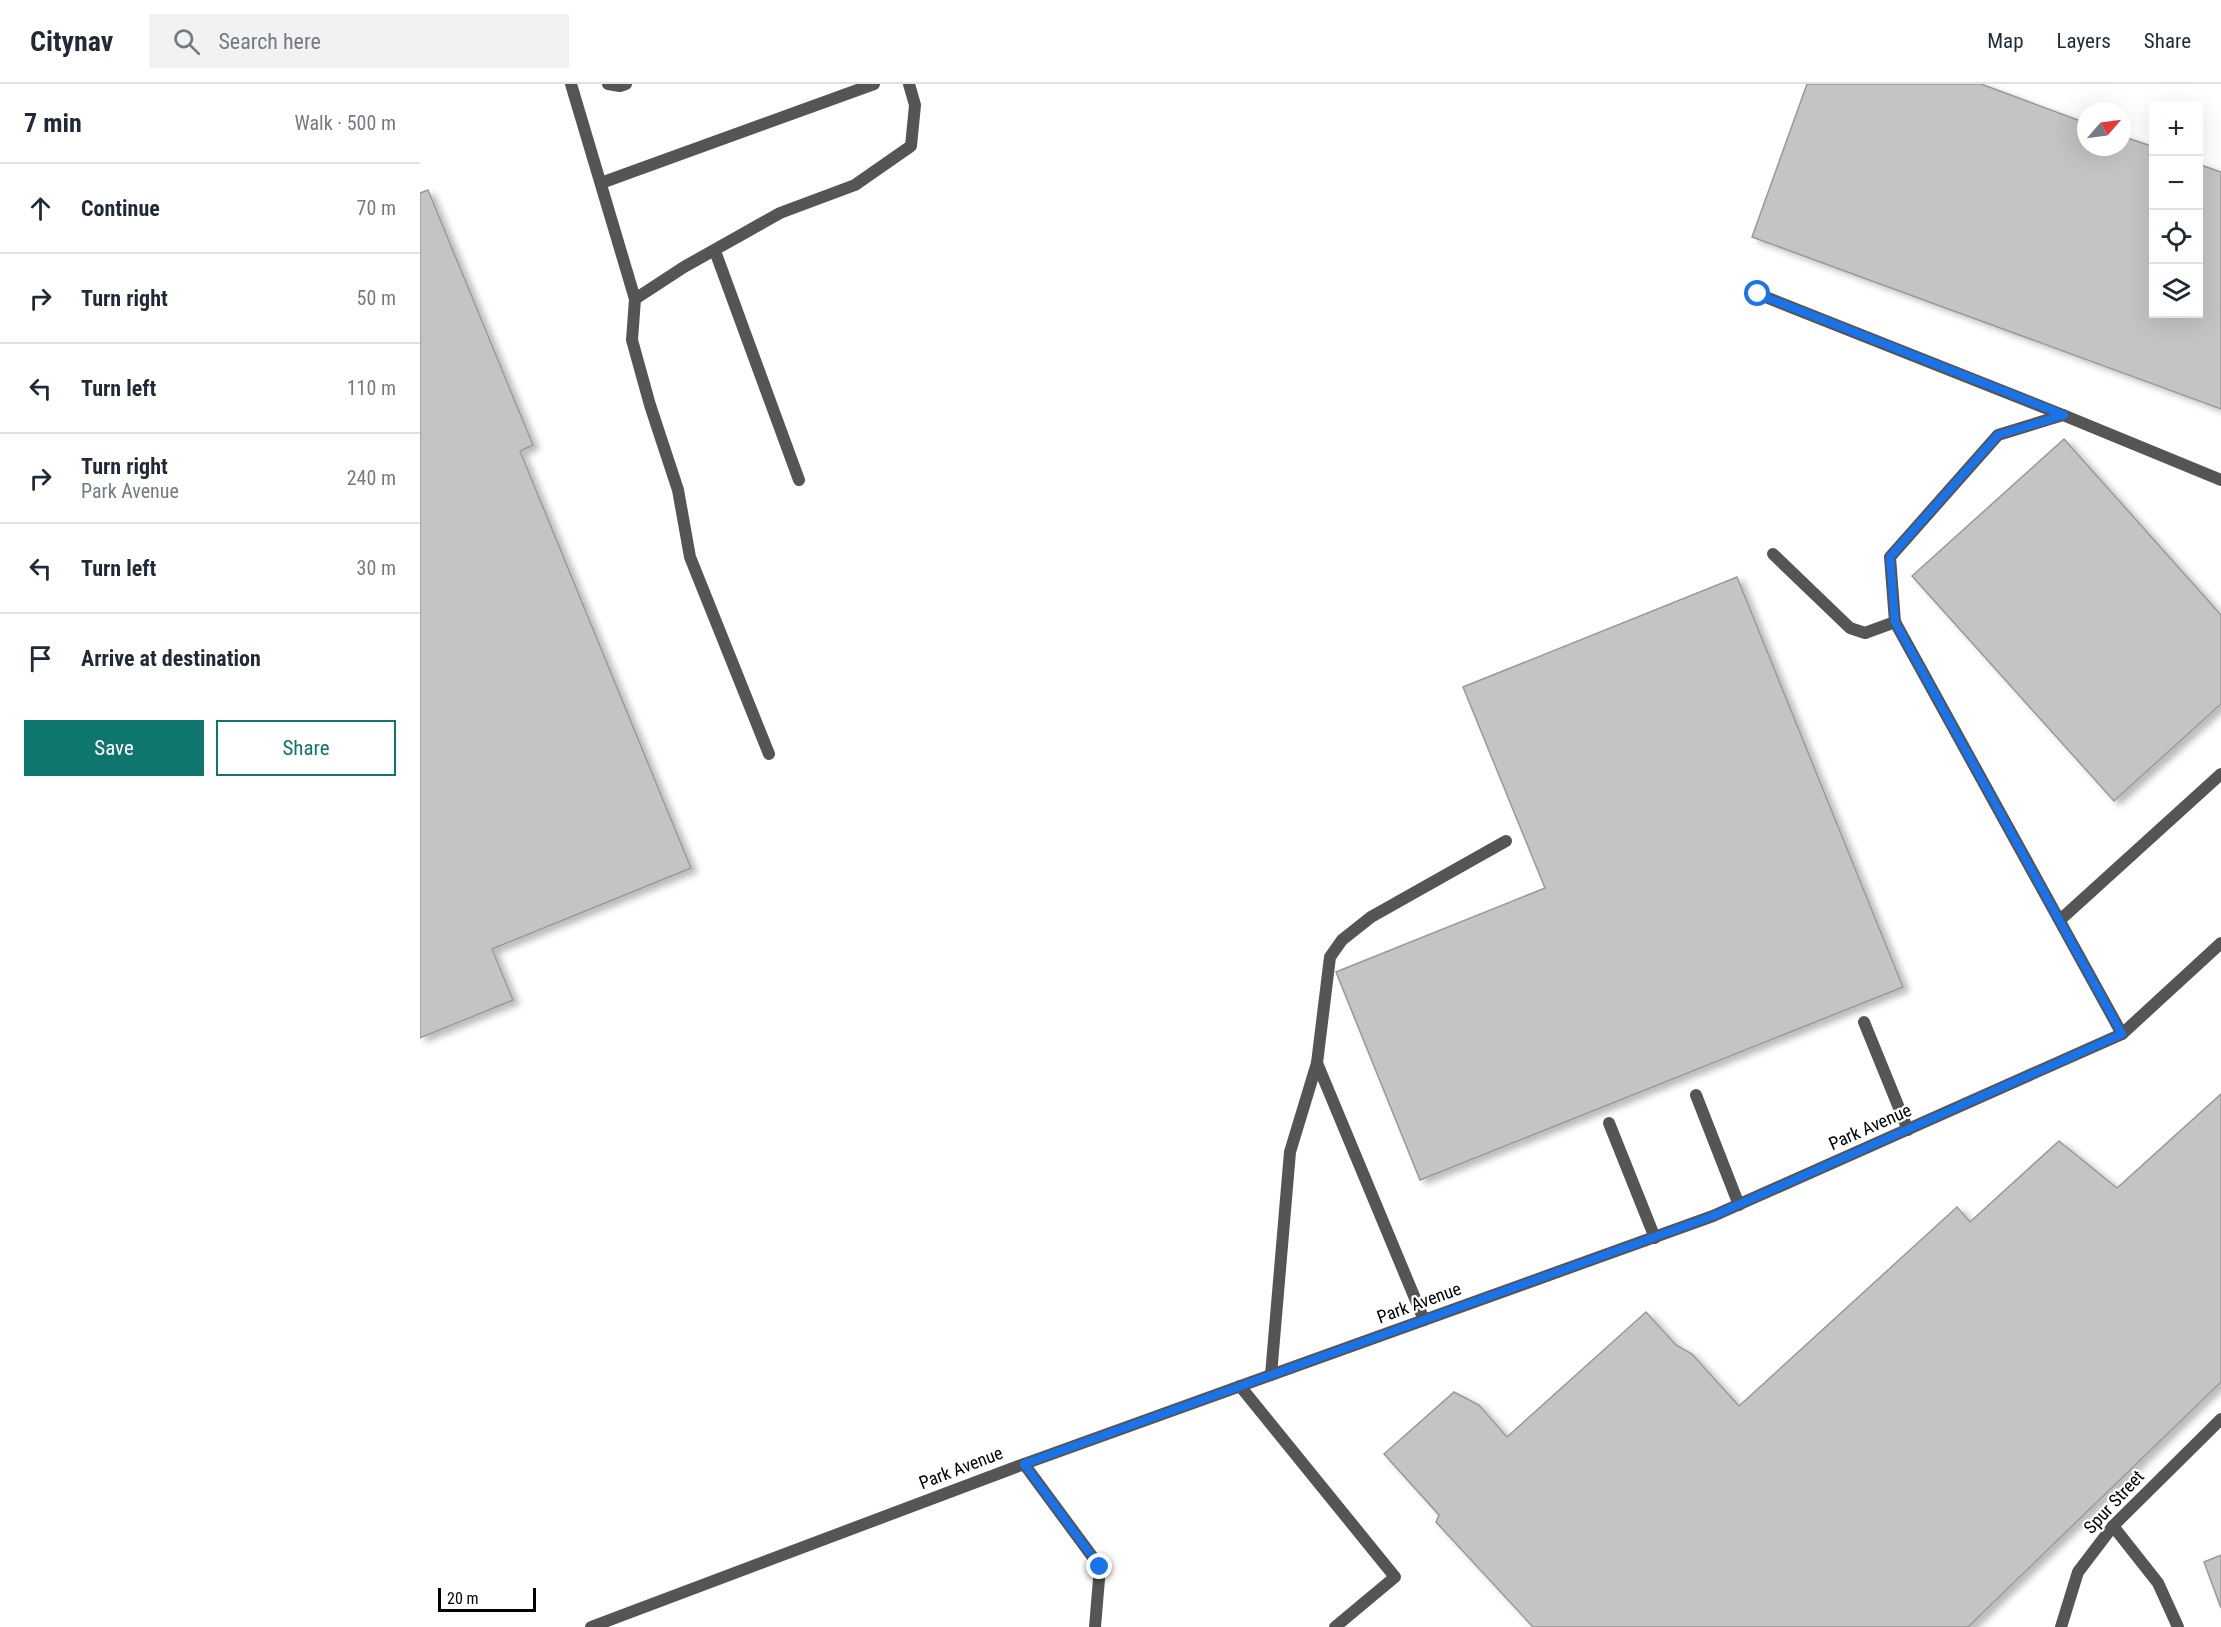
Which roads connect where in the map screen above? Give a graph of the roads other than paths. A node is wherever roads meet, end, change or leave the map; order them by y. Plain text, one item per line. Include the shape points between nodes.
1 (571, 84) edge
2 (608, 84) edge
3 (626, 84) edge
4 (874, 84) edge
5 (909, 84) edge
6 (601, 183) junction
7 (715, 251) junction
8 (1758, 294) dead end
9 (635, 299) junction
10 (2064, 415) junction
11 (800, 480) dead end
12 (2221, 480) edge
13 (1773, 554) dead end
14 (1895, 622) junction
15 (769, 754) dead end
16 (2221, 774) edge
17 (1506, 841) dead end
18 (2060, 921) junction
19 (2221, 943) edge
20 (1864, 1022) dead end
21 (2122, 1034) junction
22 (1317, 1063) junction
23 (1696, 1095) dead end
24 (1609, 1123) dead end
25 (1908, 1130) junction
26 (1739, 1205) junction
27 (1655, 1238) junction
28 (1424, 1320) junction
29 (1270, 1375) junction
30 (1240, 1386) junction
31 (2221, 1419) edge
32 (1024, 1464) junction
33 (2113, 1526) junction
34 (591, 1627) edge
35 (1095, 1627) edge
36 (1335, 1627) edge
37 (2061, 1627) edge
38 (2178, 1627) edge

1 - 6 street
2 - 3 street
4 - 6 street
5 - 7 street via 915,105 911,146 855,185 780,213
6 - 9 street
7 - 9 street
7 - 11 street
8 - 10 street
9 - 15 street via 632,340 678,490 690,557
10 - 12 street
10 - 14 street via 1998,435 1890,557
13 - 14 street via 1850,628 1865,633
14 - 18 street
16 - 18 street
17 - 22 street via 1371,917 1342,940 1329,957
18 - 21 street
19 - 21 street, Park Avenue
20 - 25 street
21 - 25 street, Park Avenue
22 - 28 street
22 - 29 street via 1290,1152
23 - 26 street
24 - 27 street
25 - 26 street, Park Avenue
26 - 27 street, Park Avenue
27 - 28 street, Park Avenue
28 - 29 street, Park Avenue
29 - 30 street, Park Avenue
30 - 32 street, Park Avenue
30 - 36 street via 1395,1577
31 - 33 street, Spur Street
32 - 34 street, Park Avenue
32 - 35 street via 1100,1567
33 - 37 street, Spur Street via 2078,1572
33 - 38 street via 2158,1583

